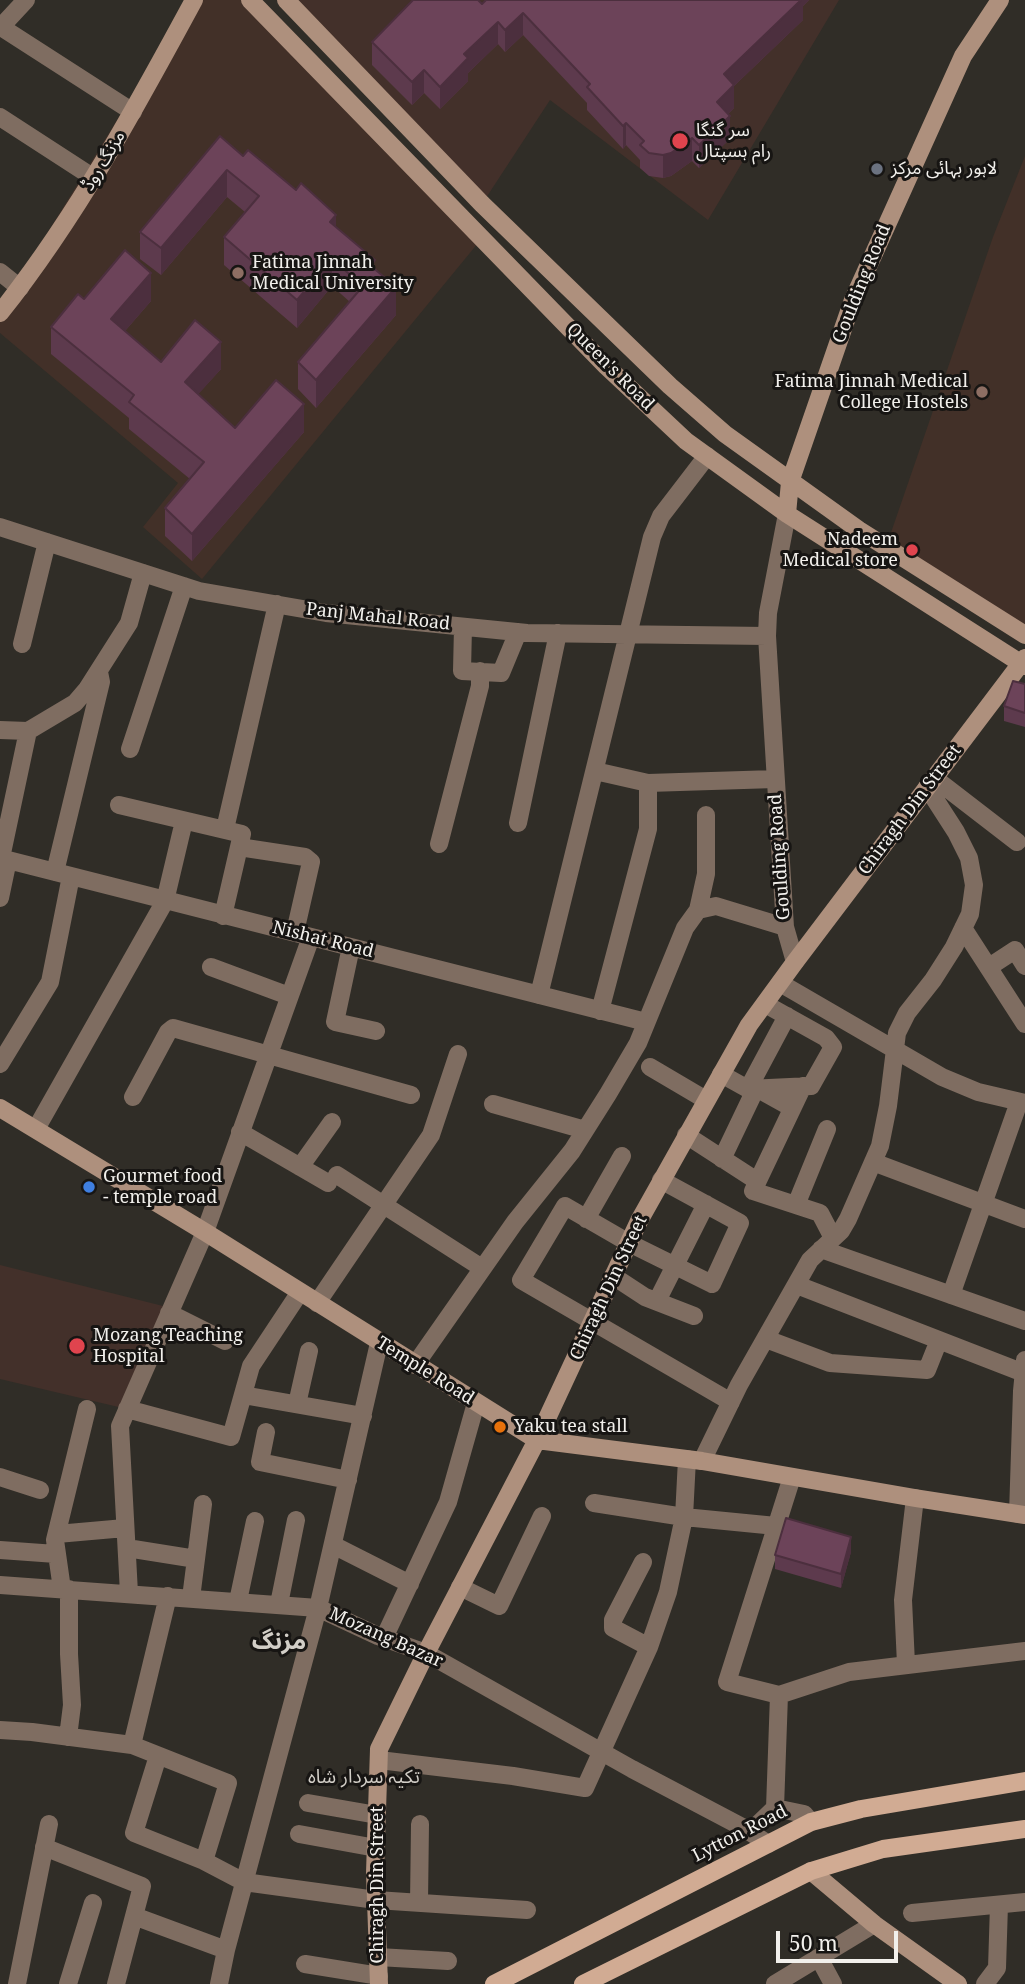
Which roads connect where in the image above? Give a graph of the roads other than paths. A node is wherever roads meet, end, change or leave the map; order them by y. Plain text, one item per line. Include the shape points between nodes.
1 (26, 0) edge
2 (194, 0) edge
3 (250, 0) edge
4 (286, 0) edge
5 (1000, 0) edge
6 (1, 27) edge
7 (133, 112) junction
8 (0, 117) edge
9 (94, 178) junction
10 (0, 272) edge
11 (20, 288) junction
12 (0, 313) edge
13 (707, 456) junction
14 (790, 482) junction
15 (787, 514) junction
16 (0, 527) edge
17 (47, 542) junction
18 (143, 573) junction
19 (184, 586) junction
20 (277, 604) junction
21 (463, 626) junction
22 (518, 632) junction
23 (558, 634) junction
24 (629, 634) junction
25 (1025, 635) edge
26 (767, 636) junction
27 (22, 644) dead end
28 (1024, 662) edge
29 (99, 669) junction
30 (480, 671) junction
31 (0, 730) edge
32 (28, 731) junction
33 (130, 750) dead end
34 (595, 771) junction
35 (775, 779) junction
36 (648, 783) junction
37 (931, 783) junction
38 (119, 805) dead end
39 (706, 815) dead end
40 (184, 821) junction
41 (518, 823) dead end
42 (225, 829) junction
43 (1017, 842) dead end
44 (439, 845) dead end
45 (239, 846) junction
46 (3, 859) edge
47 (63, 874) junction
48 (0, 898) edge
49 (165, 901) junction
50 (698, 910) junction
51 (223, 916) junction
52 (785, 927) junction
53 (963, 928) junction
54 (303, 934) junction
55 (351, 947) junction
56 (795, 962) junction
57 (1025, 966) edge
58 (211, 967) dead end
59 (989, 967) junction
60 (780, 983) junction
61 (539, 995) junction
62 (289, 996) junction
63 (765, 1004) junction
64 (600, 1011) junction
65 (787, 1016) junction
66 (646, 1022) junction
67 (1025, 1024) edge
68 (376, 1031) dead end
69 (893, 1048) junction
70 (268, 1054) junction
71 (458, 1054) dead end
72 (0, 1064) edge
73 (650, 1067) dead end
74 (721, 1074) junction
75 (803, 1086) junction
76 (752, 1088) junction
77 (411, 1095) dead end
78 (133, 1097) dead end
79 (706, 1100) junction
80 (1022, 1103) edge
81 (494, 1104) dead end
82 (0, 1108) edge
83 (792, 1108) junction
84 (332, 1122) dead end
85 (36, 1129) junction
86 (827, 1129) dead end
87 (585, 1130) junction
88 (240, 1132) junction
89 (686, 1135) junction
90 (622, 1156) dead end
91 (722, 1159) junction
92 (873, 1162) junction
93 (300, 1167) junction
94 (661, 1180) junction
95 (757, 1181) junction
96 (983, 1203) junction
97 (706, 1204) junction
98 (796, 1205) junction
99 (383, 1206) junction
100 (586, 1219) junction
101 (1025, 1219) edge
102 (205, 1232) junction
103 (629, 1243) junction
104 (827, 1244) junction
105 (675, 1265) junction
106 (482, 1268) junction
107 (614, 1276) junction
108 (797, 1284) junction
109 (300, 1292) junction
110 (951, 1295) junction
111 (657, 1301) junction
112 (317, 1303) junction
113 (169, 1313) junction
114 (694, 1316) dead end
115 (1025, 1321) edge
116 (592, 1323) junction
117 (766, 1339) junction
118 (939, 1340) junction
119 (225, 1341) dead end
120 (379, 1343) junction
121 (309, 1351) dead end
122 (415, 1365) junction
123 (1024, 1366) edge
124 (243, 1395) junction
125 (731, 1402) junction
126 (476, 1403) junction
127 (297, 1404) junction
128 (87, 1409) dead end
129 (127, 1409) junction
130 (363, 1416) junction
131 (266, 1432) dead end
132 (537, 1440) junction
133 (695, 1460) junction
134 (792, 1478) junction
135 (348, 1480) junction
136 (1, 1483) edge
137 (40, 1490) dead end
138 (915, 1499) junction
139 (594, 1503) dead end
140 (203, 1504) dead end
141 (1022, 1514) edge
142 (542, 1516) dead end
143 (684, 1517) junction
144 (296, 1520) dead end
145 (255, 1521) dead end
146 (776, 1526) junction
147 (125, 1528) junction
148 (57, 1534) junction
149 (333, 1545) junction
150 (127, 1548) junction
151 (0, 1550) edge
152 (56, 1554) junction
153 (196, 1559) junction
154 (643, 1562) dead end
155 (410, 1584) junction
156 (0, 1585) edge
157 (460, 1587) junction
158 (65, 1589) junction
159 (129, 1593) junction
160 (169, 1596) junction
161 (191, 1598) junction
162 (238, 1601) junction
163 (279, 1604) junction
164 (318, 1608) junction
165 (384, 1638) junction
166 (649, 1647) junction
167 (1025, 1651) edge
168 (426, 1653) junction
169 (906, 1664) junction
170 (779, 1695) junction
171 (0, 1730) edge
172 (68, 1737) junction
173 (132, 1745) junction
174 (600, 1751) junction
175 (158, 1756) junction
176 (379, 1760) junction
177 (1025, 1781) edge
178 (308, 1803) dead end
179 (775, 1808) junction
180 (377, 1815) junction
181 (811, 1822) junction
182 (49, 1824) dead end
183 (420, 1825) dead end
184 (1025, 1829) edge
185 (750, 1832) junction
186 (299, 1834) dead end
187 (768, 1844) junction
188 (44, 1847) junction
189 (376, 1847) junction
190 (204, 1861) junction
191 (811, 1871) junction
192 (244, 1882) junction
193 (376, 1900) junction
194 (1025, 1902) edge
195 (93, 1903) dead end
196 (419, 1903) junction
197 (999, 1905) junction
198 (527, 1910) dead end
199 (912, 1913) dead end
200 (134, 1916) junction
201 (874, 1924) junction
202 (226, 1950) junction
203 (378, 1957) junction
204 (819, 1958) junction
205 (448, 1961) dead end
206 (306, 1964) dead end
207 (379, 1980) edge
208 (950, 1982) edge
209 (17, 1984) edge
210 (68, 1984) edge
211 (116, 1984) edge
212 (219, 1984) edge
213 (494, 1984) edge
214 (583, 1984) edge
215 (775, 1984) edge
216 (833, 1984) edge
217 (985, 1984) edge

1 - 6 street
2 - 7 street, مزنگ روڈ
3 - 13 street, Queen's Road via 606,366
4 - 14 street, Queen's Road via 459,181 670,386 724,434
5 - 14 street, Goulding Road via 963,56 894,204 853,300
6 - 7 street
7 - 9 street, مزنگ روڈ
8 - 9 street
9 - 11 street, مزنگ روڈ
10 - 11 street
11 - 12 street, مزنگ روڈ
13 - 15 street, Queen's Road
13 - 24 street via 661,516
14 - 15 street, Goulding Road
14 - 25 street, Queen's Road
15 - 26 street, Goulding Road
15 - 28 street, Queen's Road
16 - 17 street, Panj Mahal Road
17 - 18 street, Panj Mahal Road
17 - 27 street
18 - 19 street, Panj Mahal Road
18 - 29 street via 129,622
19 - 20 street, Panj Mahal Road
19 - 33 street
20 - 21 street, Panj Mahal Road
20 - 42 street
21 - 22 street, Panj Mahal Road
21 - 30 street via 461,671
22 - 23 street, Panj Mahal Road
22 - 30 street via 500,673
23 - 24 street, Panj Mahal Road
23 - 41 street
24 - 26 street, Panj Mahal Road
24 - 34 street
26 - 35 street, Goulding Road
28 - 37 street, Chiragh Din Street
29 - 32 street via 75,703
29 - 47 street via 102,682
30 - 44 street
31 - 32 street
32 - 46 street
34 - 36 street
34 - 61 street
35 - 36 street
35 - 52 street, Goulding Road
36 - 64 street via 648,829
37 - 43 street
37 - 53 street via 969,858 974,884
37 - 56 street, Chiragh Din Street
38 - 40 street
39 - 50 street via 706,874
40 - 42 street
40 - 49 street
42 - 45 street via 242,834
45 - 51 street
45 - 54 street via 305,857 311,862
46 - 47 street, Nishat Road
46 - 48 street
47 - 49 street, Nishat Road
47 - 72 street via 50,982
49 - 51 street, Nishat Road
49 - 85 street
50 - 52 street via 716,906
50 - 66 street via 685,928
51 - 54 street, Nishat Road
52 - 56 street, Goulding Road
53 - 59 street
53 - 69 street via 933,980 907,1013
54 - 55 street, Nishat Road
54 - 62 street
55 - 61 street, Nishat Road
55 - 68 street via 335,1022
56 - 60 street, Chiragh Din Street
57 - 59 street via 1014,950
58 - 62 street
59 - 67 street
60 - 63 street, Chiragh Din Street
60 - 69 street
61 - 64 street, Nishat Road
62 - 70 street
63 - 65 street
63 - 74 street, Chiragh Din Street
64 - 66 street, Nishat Road
65 - 75 street via 826,1038 833,1047 811,1086
65 - 76 street
66 - 87 street
69 - 80 street via 942,1077
69 - 92 street via 888,1106
70 - 77 street
70 - 78 street via 173,1028
70 - 88 street
71 - 99 street via 431,1135
73 - 79 street
74 - 76 street
74 - 79 street, Chiragh Din Street
75 - 76 street
75 - 83 street
76 - 83 street
76 - 91 street
79 - 89 street, Chiragh Din Street
80 - 96 street
81 - 87 street
82 - 85 street, Temple Road
83 - 95 street
84 - 93 street
85 - 102 street, Temple Road
86 - 98 street
87 - 106 street
88 - 93 street
88 - 102 street
89 - 91 street
89 - 94 street, Chiragh Din Street
90 - 100 street
91 - 95 street
92 - 96 street
92 - 104 street via 848,1219
93 - 99 street
94 - 97 street
94 - 103 street, Chiragh Din Street
95 - 98 street via 753,1191
96 - 101 street
96 - 110 street
97 - 105 street
97 - 105 street via 740,1223 712,1284
98 - 104 street via 820,1213
99 - 106 street
99 - 112 street
100 - 103 street
100 - 116 street via 565,1206 521,1280
102 - 109 street, Temple Road
102 - 113 street
103 - 105 street
103 - 107 street, Chiragh Din Street
104 - 108 street via 810,1260
104 - 110 street
105 - 111 street
106 - 122 street
107 - 111 street
107 - 116 street, Chiragh Din Street
108 - 117 street
108 - 118 street
109 - 112 street, Temple Road
109 - 124 street via 251,1366
110 - 115 street
111 - 114 street
112 - 120 street, Temple Road
113 - 119 street
113 - 129 street
116 - 125 street
116 - 132 street, Chiragh Din Street
117 - 118 street via 830,1363 927,1370
117 - 125 street
118 - 123 street
120 - 122 street, Temple Road
120 - 130 street
121 - 127 street
122 - 126 street, Temple Road
123 - 141 street
124 - 127 street
124 - 129 street via 231,1437
125 - 133 street
126 - 132 street, Temple Road
126 - 155 street via 448,1502
127 - 130 street
128 - 148 street
129 - 147 street via 120,1426
130 - 135 street
131 - 135 street via 260,1462
132 - 133 street, Temple Road
132 - 157 street, Chiragh Din Street
133 - 134 street, Temple Road
133 - 143 street
134 - 138 street, Temple Road
134 - 146 street
135 - 149 street
136 - 137 street
138 - 141 street, Temple Road
138 - 169 street via 903,1600
139 - 143 street
140 - 153 street
142 - 157 street via 499,1606
143 - 146 street
143 - 166 street via 668,1592
144 - 163 street
145 - 162 street
146 - 170 street via 727,1682
147 - 148 street
147 - 150 street
148 - 152 street
149 - 155 street
149 - 164 street
150 - 153 street
150 - 159 street
151 - 152 street
152 - 158 street
153 - 161 street
154 - 166 street via 612,1628
155 - 165 street
156 - 158 street, Mozang Bazar
157 - 168 street, Chiragh Din Street
158 - 159 street, Mozang Bazar
158 - 172 street via 72,1706
159 - 160 street, Mozang Bazar
160 - 161 street, Mozang Bazar
160 - 173 street
161 - 162 street, Mozang Bazar
162 - 163 street, Mozang Bazar
163 - 164 street, Mozang Bazar
164 - 165 street, Mozang Bazar
164 - 192 street
165 - 168 street, Mozang Bazar
166 - 174 street
167 - 169 street
168 - 174 street, Mozang Bazar
168 - 176 street, Chiragh Din Street via 379,1749
169 - 170 street via 849,1672
170 - 179 street
171 - 172 street
172 - 173 street
173 - 175 street
174 - 176 street via 586,1788
174 - 185 street, Mozang Bazar
175 - 190 street via 134,1833
175 - 190 street via 228,1783
176 - 180 street, Chiragh Din Street
177 - 181 main road, Lytton Road
178 - 180 street
179 - 181 street via 804,1814
179 - 185 street
180 - 189 street, Chiragh Din Street
181 - 187 main road, Lytton Road
182 - 188 street
183 - 196 street
184 - 191 main road via 883,1849
185 - 187 street, Mozang Bazar
186 - 189 street
187 - 213 main road, Lytton Road
188 - 200 street via 142,1886
188 - 209 street
189 - 193 street, Chiragh Din Street
190 - 192 street
191 - 201 street
191 - 214 main road
192 - 193 street
192 - 202 street
193 - 196 street
193 - 203 street, Chiragh Din Street
194 - 197 street
195 - 210 street
196 - 198 street
197 - 199 street
197 - 217 street via 997,1968
200 - 202 street
200 - 211 street
201 - 204 street
201 - 208 street
202 - 212 street
203 - 205 street
203 - 207 street, Chiragh Din Street
204 - 215 street
204 - 216 street
206 - 207 street

